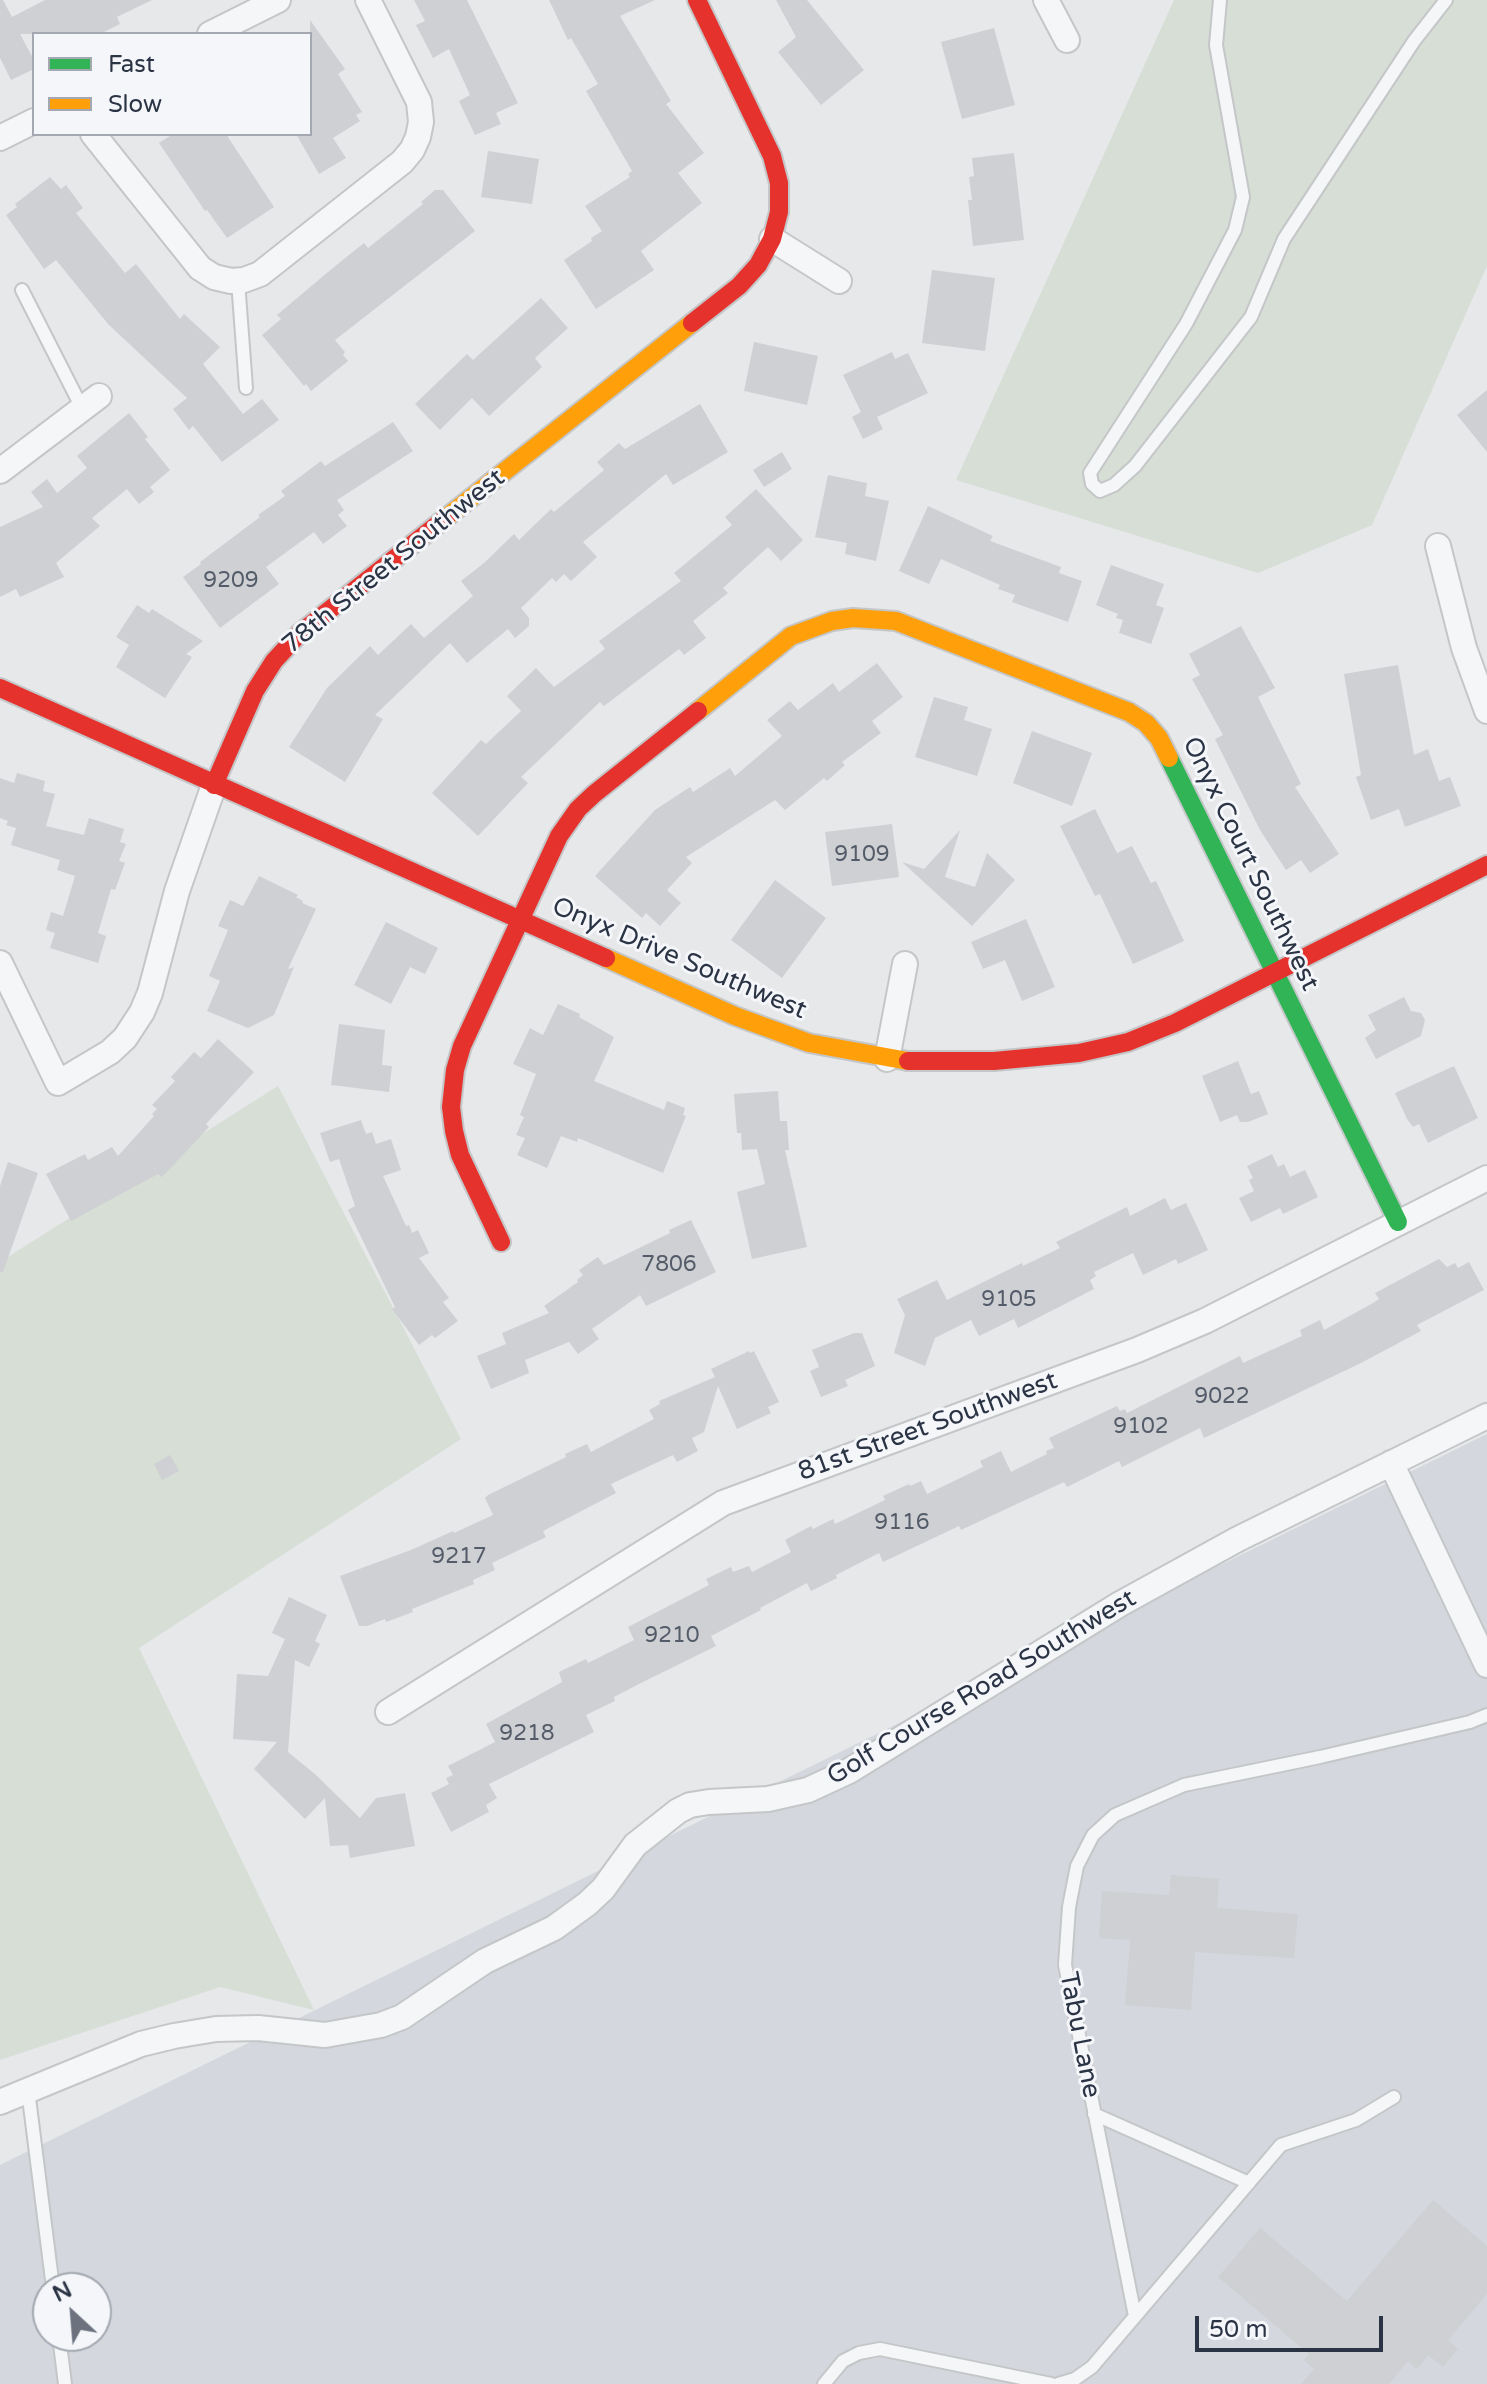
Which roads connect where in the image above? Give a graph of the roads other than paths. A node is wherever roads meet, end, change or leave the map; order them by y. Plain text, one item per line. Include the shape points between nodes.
1 (278, 0) edge
2 (368, 0) edge
3 (697, 0) edge
4 (1046, 0) edge
5 (1220, 0) edge
6 (1446, 0) edge
7 (214, 32) edge
8 (1067, 40) dead end
9 (32, 122) edge
10 (95, 136) edge
11 (0, 138) edge
12 (772, 239) junction
13 (238, 281) junction
14 (839, 281) dead end
15 (22, 290) dead end
16 (246, 388) dead end
17 (91, 402) joint
18 (0, 471) edge
19 (1438, 546) dead end
20 (0, 688) edge
21 (1487, 711) edge
22 (214, 785) junction
23 (1487, 865) edge
24 (520, 919) junction
25 (0, 963) edge
26 (905, 964) dead end
27 (1274, 972) junction
28 (887, 1059) junction
29 (1487, 1178) edge
30 (1398, 1222) junction
31 (501, 1242) dead end
32 (1487, 1416) edge
33 (1391, 1463) junction
34 (1487, 1665) edge
35 (388, 1712) dead end
36 (1487, 1715) edge
37 (28, 2090) junction
38 (1394, 2097) dead end
39 (0, 2102) edge
40 (1094, 2114) junction
41 (1249, 2183) junction
42 (51, 2272) edge
43 (1135, 2316) junction
44 (61, 2352) edge
45 (65, 2384) edge
46 (824, 2384) edge
47 (1051, 2384) edge
48 (1058, 2384) edge

1 - 7 street
2 - 13 street via 419,102 421,122 412,150 260,274
3 - 12 street via 772,156 779,183
4 - 8 street
5 - 6 lane via 1216,45 1243,197 1235,230 1186,324 1090,473 1100,491 1135,466 1251,317 1284,239
9 - 11 street
10 - 13 street via 200,268
12 - 14 street
12 - 22 street, 78th Street Southwest via 739,286 299,634 255,691
13 - 16 lane
15 - 17 lane
17 - 18 street
19 - 21 street via 1464,648
20 - 22 street, Onyx Drive Southwest
22 - 24 street, Onyx Drive Southwest
22 - 25 street, 78th Street Southwest via 177,891 150,993 125,1038 110,1052 58,1083
23 - 27 street, Onyx Drive Southwest
24 - 27 street, Onyx Court Southwest via 559,836 594,794 791,636 832,621 876,618 896,621 1146,723 1159,738
24 - 28 street, Onyx Drive Southwest via 771,1031
24 - 31 street, Onyx Court Southwest via 462,1046 451,1107 460,1155
26 - 28 street
27 - 28 street, Onyx Drive Southwest via 1128,1042 1079,1053 958,1063
27 - 30 street, Onyx Court Southwest
29 - 30 street, 81st Street Southwest
30 - 35 street, 81st Street Southwest via 1137,1350 723,1503
32 - 33 street, Golf Course Road Southwest
33 - 34 street
33 - 37 street, Golf Course Road Southwest via 1120,1604 849,1771 808,1790 768,1799 700,1803 678,1811 635,1845 587,1904 554,1928 485,1961 402,2017 325,2035 258,2028 174,2036
36 - 40 lane, Tabu Lane via 1184,1785 1115,1815 1093,1835 1077,1866 1065,1965
37 - 39 street, Golf Course Road Southwest
37 - 42 lane
38 - 41 lane via 1356,2120 1281,2145
40 - 41 lane
40 - 43 lane, Tabu Lane
41 - 43 lane
43 - 48 lane via 1092,2367
44 - 45 lane
46 - 47 lane via 843,2361 880,2349

